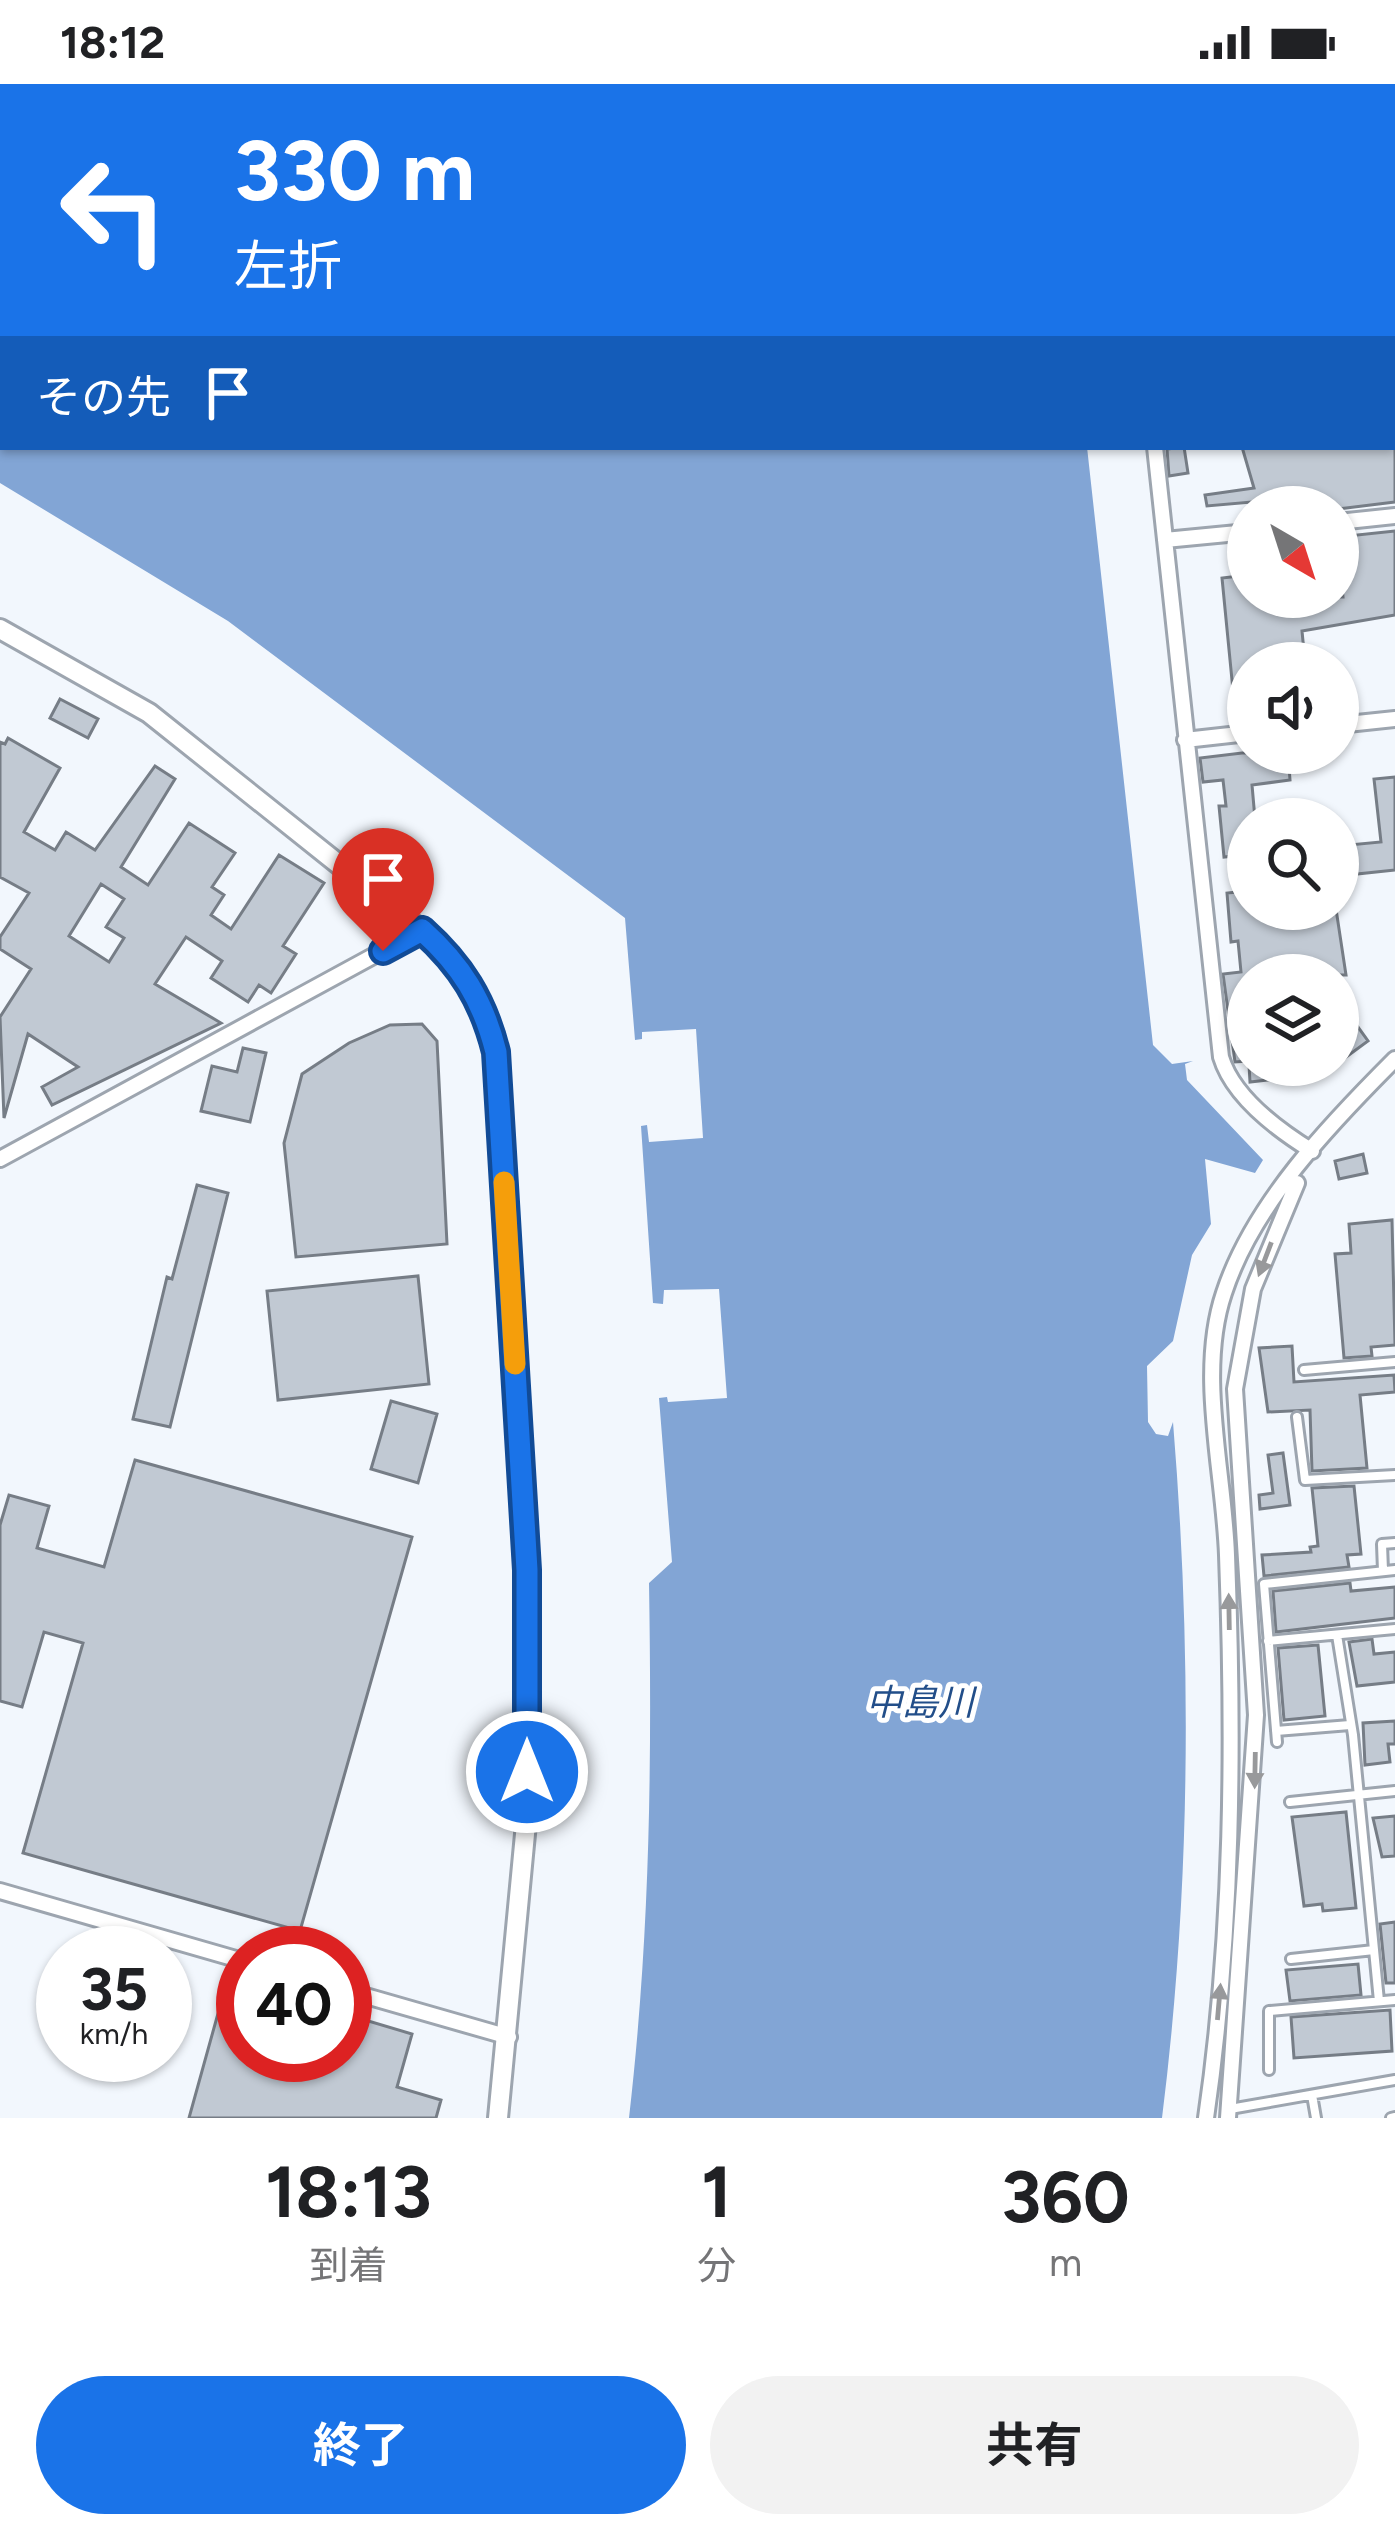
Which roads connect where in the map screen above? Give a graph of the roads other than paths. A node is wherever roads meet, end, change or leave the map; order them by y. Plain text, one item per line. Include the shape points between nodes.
1 (1155, 450) edge
2 (1395, 516) edge
3 (1359, 520) edge
4 (1227, 534) edge
5 (1165, 541) junction
6 (0, 628) edge
7 (1395, 719) edge
8 (1359, 722) edge
9 (1227, 736) edge
10 (1185, 740) junction
11 (422, 930) junction
12 (1395, 1060) edge
13 (1312, 1151) junction
14 (0, 1159) edge
15 (1395, 1362) edge
16 (1304, 1370) dead end
17 (1297, 1417) dead end
18 (1395, 1475) edge
19 (1395, 1543) edge
20 (1395, 1570) edge
21 (1383, 1571) junction
22 (1395, 1629) edge
23 (1337, 1635) junction
24 (1268, 1641) junction
25 (1350, 1725) junction
26 (1395, 1791) edge
27 (1359, 1794) junction
28 (1290, 1802) dead end
29 (0, 1891) edge
30 (1374, 1950) junction
31 (216, 1953) edge
32 (1291, 1959) dead end
33 (372, 1998) edge
34 (1395, 2000) edge
35 (1379, 2001) junction
36 (508, 2037) junction
37 (1269, 2070) dead end
38 (1395, 2080) edge
39 (1312, 2095) junction
40 (1229, 2114) edge
41 (498, 2118) edge
42 (1206, 2118) edge
43 (1316, 2118) edge

1 - 5 street
2 - 3 street
4 - 5 street
5 - 10 street
6 - 11 street via 149,713
7 - 8 street
9 - 10 street
10 - 13 street via 1224,1068 1278,1130
11 - 14 street
11 - 36 street via 466,976 496,1052 527,1570 527,1813
12 - 13 street
13 -> 40 street via 1253,1288 1235,1389 1256,1733
42 -> 13 street via 1225,1934 1232,1734 1212,1347 1224,1292 1251,1235
15 - 16 lane
17 - 18 lane via 1305,1480
19 - 21 lane via 1382,1544
20 - 21 lane
21 - 24 lane via 1264,1584
22 - 23 lane
23 - 24 lane
23 - 25 lane
24 - 25 lane via 1277,1737
25 - 27 lane
26 - 27 lane
27 - 28 lane
27 - 30 lane
29 - 31 street
30 - 32 lane
30 - 35 lane
33 - 36 street
34 - 35 lane
35 - 37 lane via 1269,2011
36 - 41 street
38 - 39 lane
39 - 40 lane
39 - 43 lane

